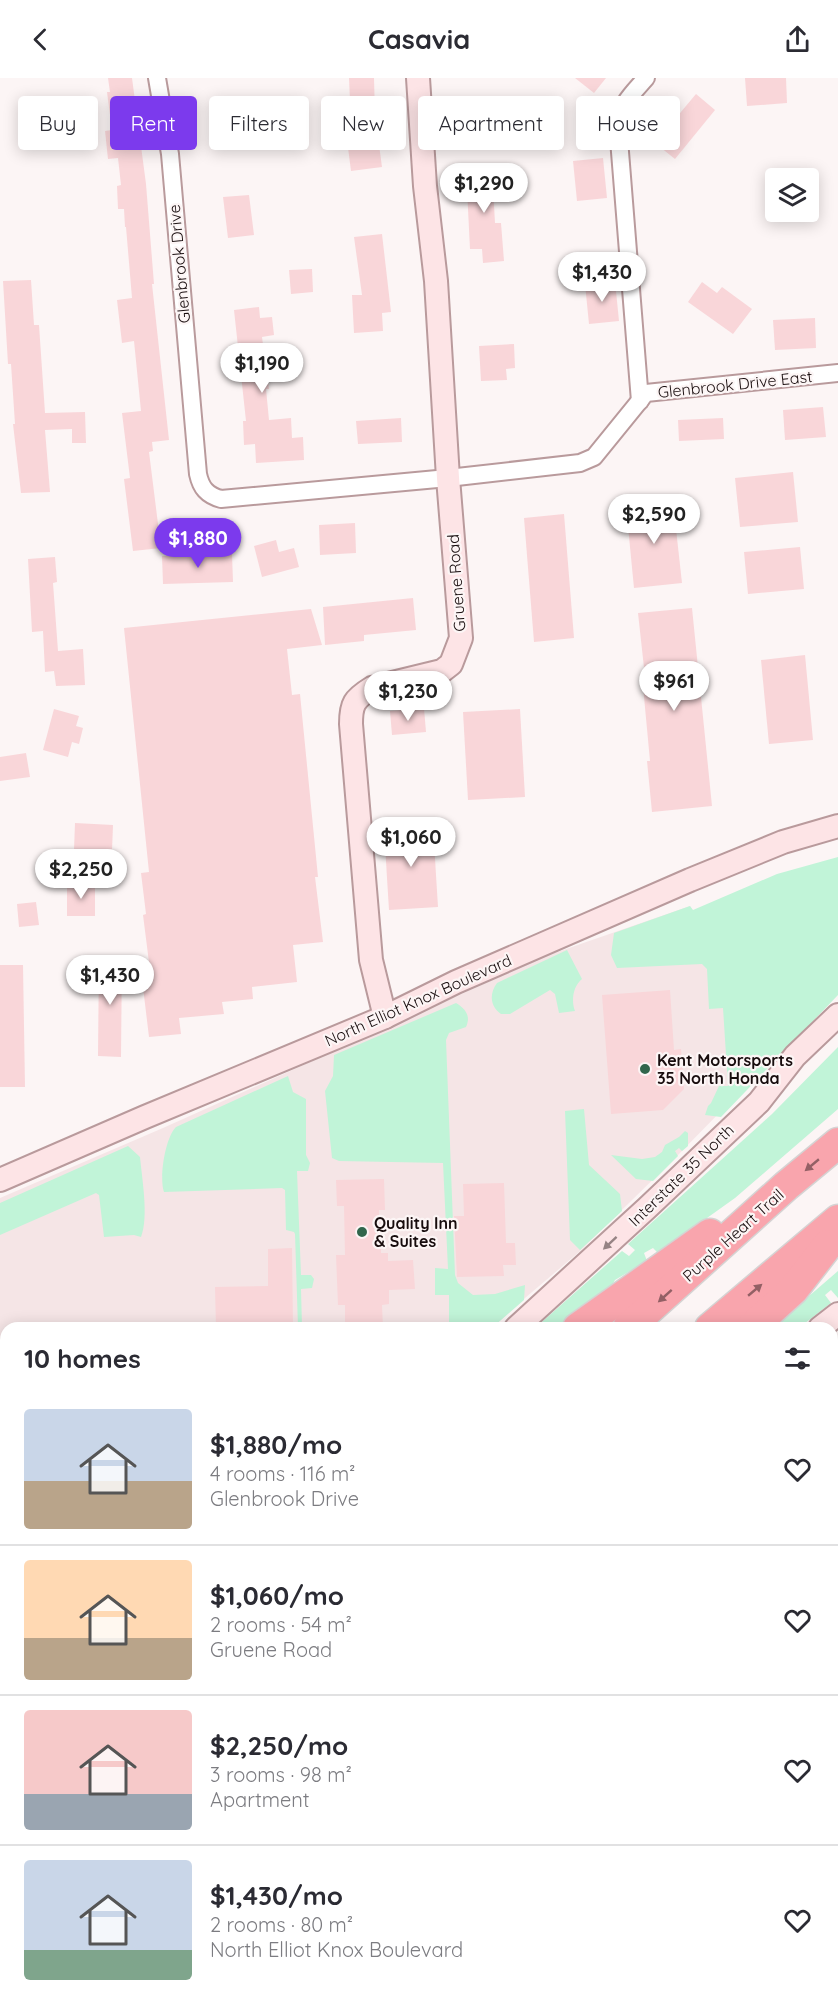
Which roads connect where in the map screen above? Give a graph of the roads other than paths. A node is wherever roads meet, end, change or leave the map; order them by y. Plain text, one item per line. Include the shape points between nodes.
1 (157, 78) edge
2 (418, 78) edge
3 (646, 78) edge
4 (838, 373) edge
5 (640, 401) junction
6 (448, 478) junction
7 (838, 826) edge
8 (838, 1015) edge
9 (385, 1017) junction
10 (838, 1143) edge
11 (0, 1180) edge
12 (786, 1186) junction
13 (838, 1220) edge
14 (838, 1232) edge
15 (523, 1322) edge
16 (586, 1322) edge
17 (635, 1322) edge
18 (717, 1322) edge
19 (758, 1322) edge

1 - 6 street, Glenbrook Drive via 170,154 198,474 205,492 221,499
2 - 6 main road, Gruene Road
3 - 5 street via 625,102 618,127
4 - 5 street, Glenbrook Drive East via 646,393
5 - 6 street, Glenbrook Drive East via 588,461
6 - 9 main road, Gruene Road via 461,638 456,654 442,671 372,688 351,706 371,960
7 - 9 main road, North Elliot Knox Boulevard via 726,864
8 -> 15 main road, Interstate 35 North via 795,1056 759,1102
9 - 11 main road, North Elliot Knox Boulevard
10 -> 12 highway, Purple Heart Trail
12 - 16 highway via 732,1218
12 -> 17 highway, Purple Heart Trail
18 -> 13 highway
14 - 19 highway via 793,1290

